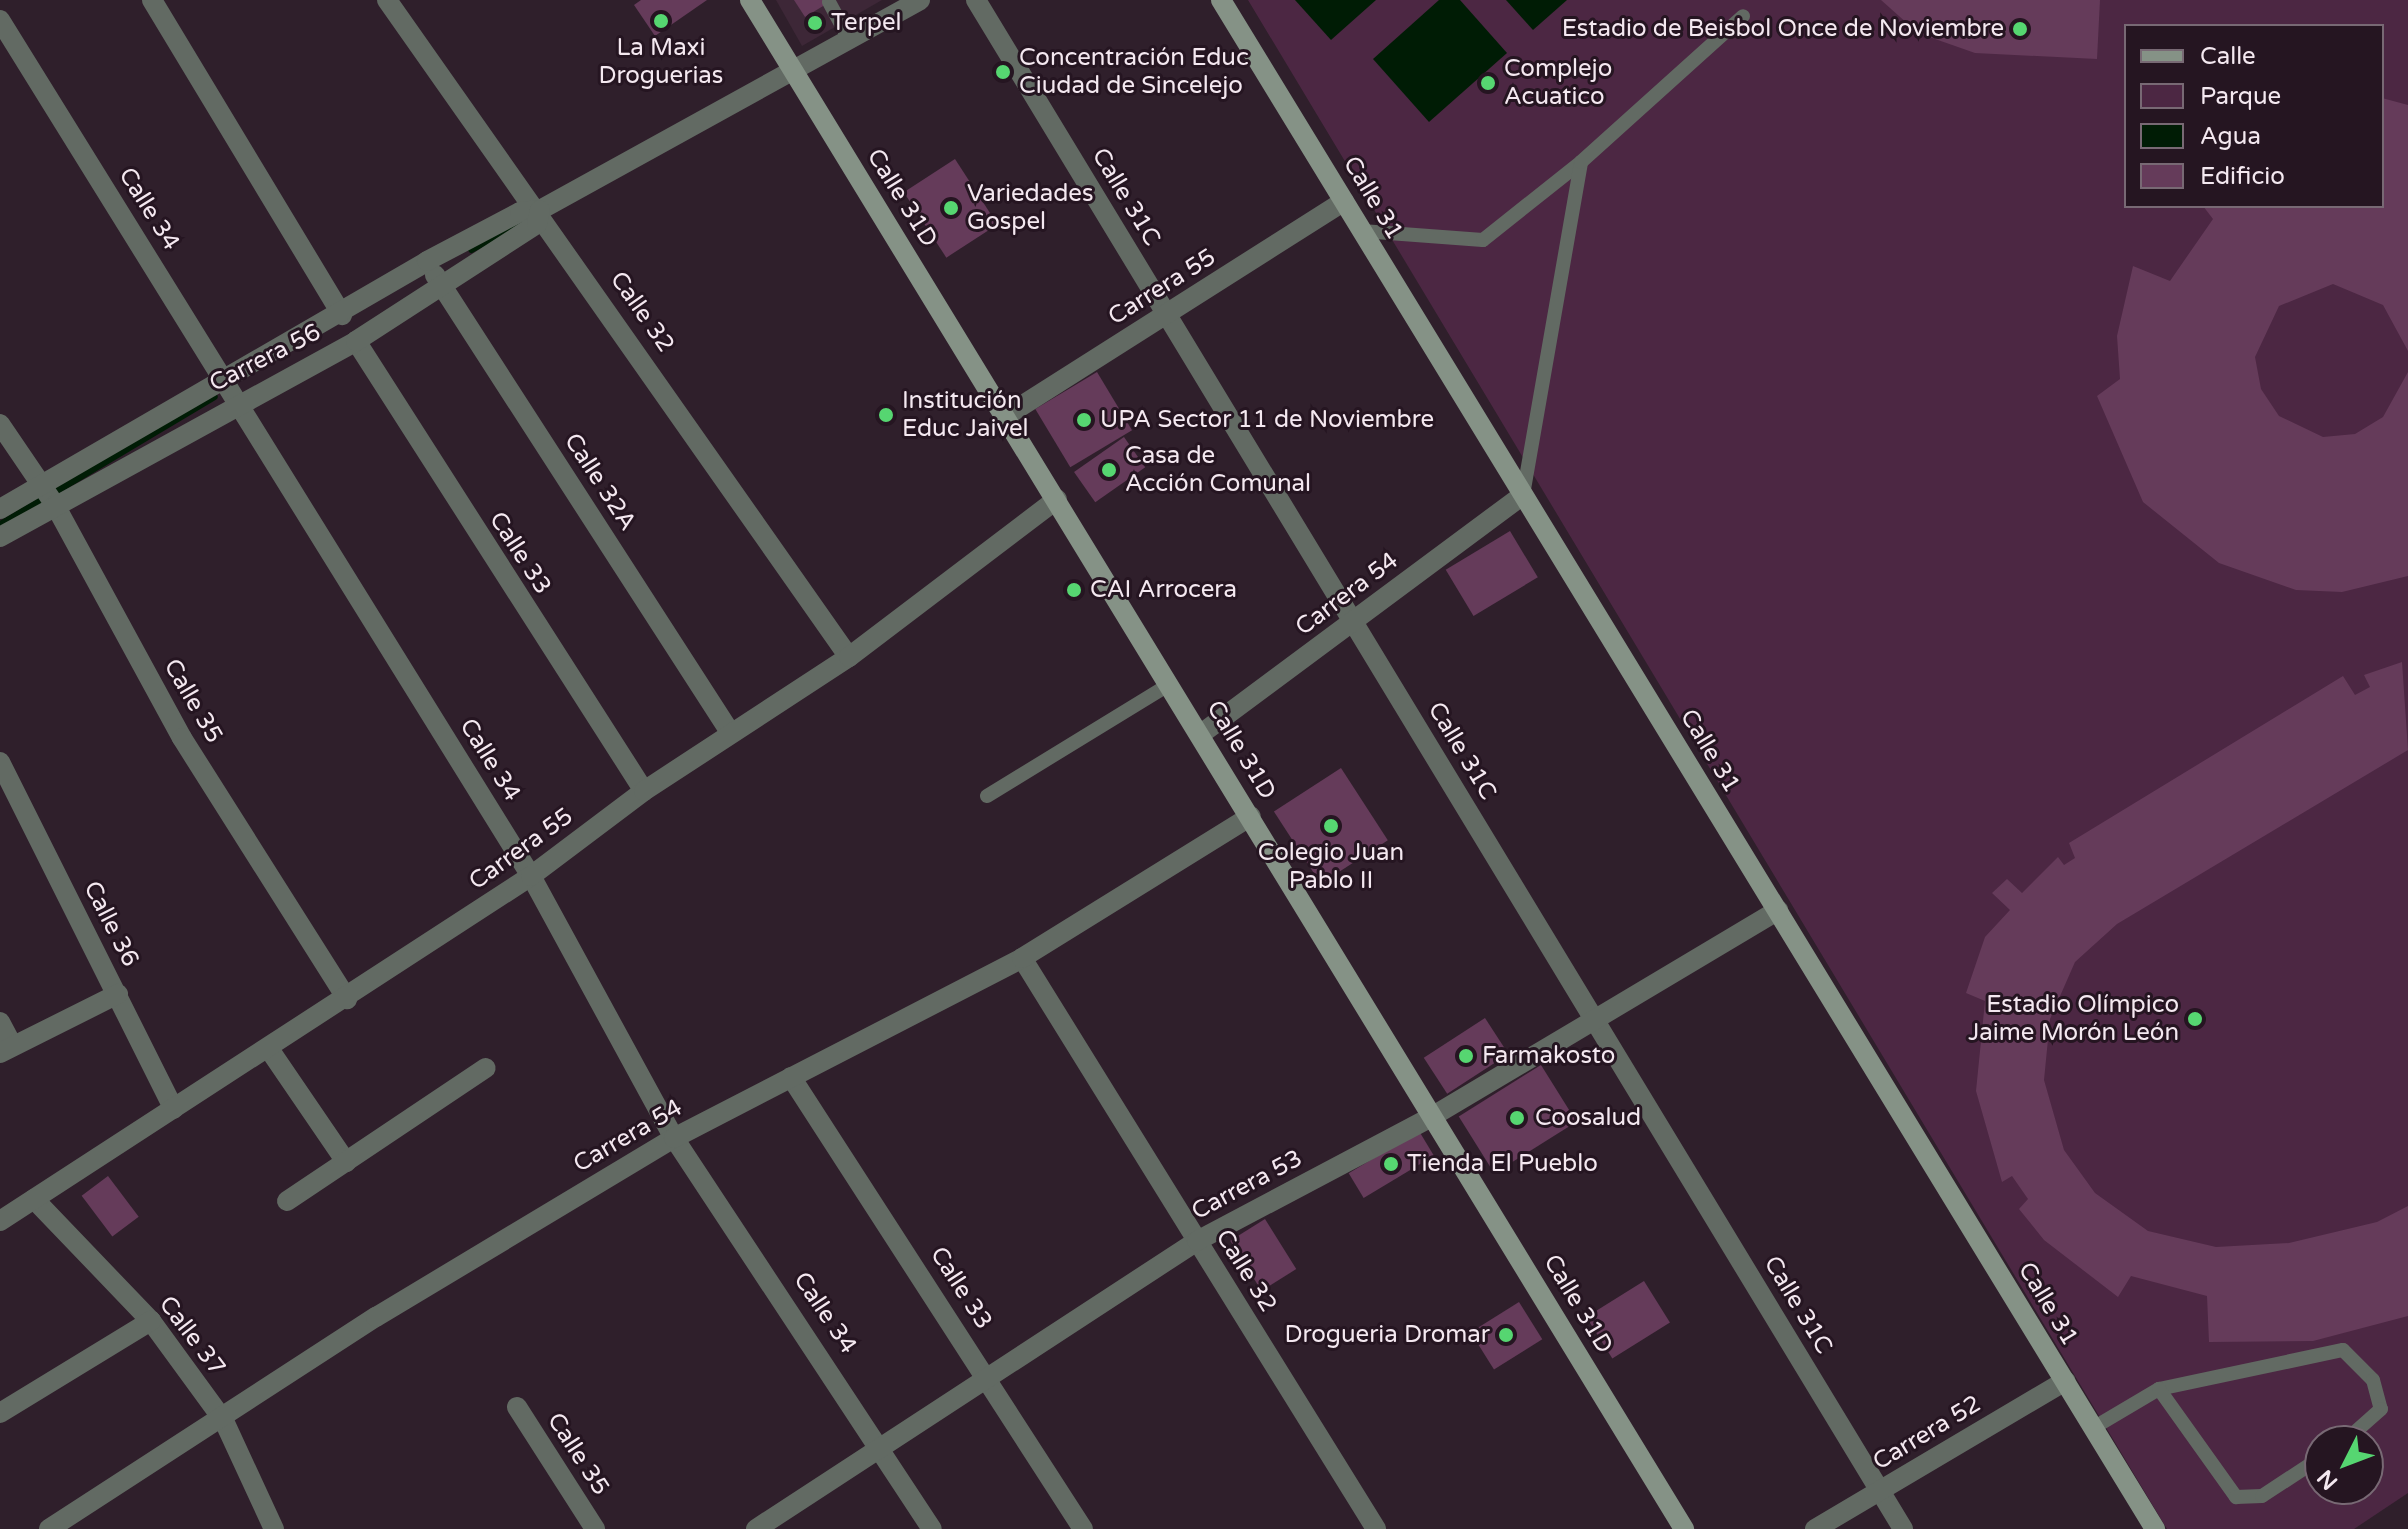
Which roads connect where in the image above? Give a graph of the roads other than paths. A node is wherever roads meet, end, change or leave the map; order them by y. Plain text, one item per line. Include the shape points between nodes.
1 (152, 0) edge
2 (387, 0) edge
3 (750, 0) edge
4 (920, 0) edge
5 (976, 0) edge
6 (1221, 0) edge
7 (829, 2) dead end
8 (1743, 16) dead end
9 (0, 20) edge
10 (849, 39) junction
11 (792, 71) junction
12 (1581, 162) junction
13 (1344, 201) junction
14 (540, 210) junction
15 (1362, 231) junction
16 (433, 271) junction
17 (342, 314) junction
18 (1167, 315) junction
19 (356, 341) junction
20 (223, 379) junction
21 (235, 400) junction
22 (1007, 415) junction
23 (0, 424) edge
24 (49, 494) junction
25 (1523, 495) junction
26 (1057, 499) junction
27 (0, 509) edge
28 (0, 537) edge
29 (1353, 622) junction
30 (849, 657) junction
31 (1170, 684) junction
32 (730, 732) junction
33 (1201, 734) junction
34 (0, 762) edge
35 (644, 791) junction
36 (987, 796) dead end
37 (1251, 816) junction
38 (531, 876) junction
39 (1778, 910) junction
40 (1022, 958) junction
41 (118, 994) junction
42 (347, 999) junction
43 (1594, 1020) junction
44 (0, 1022) edge
45 (6, 1049) edge
46 (269, 1049) junction
47 (486, 1068) dead end
48 (791, 1077) junction
49 (174, 1109) junction
50 (1433, 1116) junction
51 (674, 1138) junction
52 (346, 1162) junction
53 (34, 1199) junction
54 (287, 1201) dead end
55 (0, 1221) edge
56 (1197, 1241) junction
57 (151, 1321) junction
58 (985, 1374) junction
59 (2065, 1381) junction
60 (2159, 1389) junction
61 (517, 1407) dead end
62 (0, 1413) edge
63 (224, 1421) junction
64 (2363, 1425) edge
65 (2093, 1428) junction
66 (882, 1444) junction
67 (2304, 1468) edge
68 (1880, 1492) junction
69 (49, 1529) edge
70 (274, 1529) edge
71 (595, 1529) edge
72 (756, 1529) edge
73 (932, 1529) edge
74 (1083, 1529) edge
75 (1376, 1529) edge
76 (1684, 1529) edge
77 (1815, 1529) edge
78 (1903, 1529) edge
79 (2155, 1529) edge

1 - 17 street
2 - 14 street, Calle 32
3 - 11 street, Calle 31D
4 - 10 street, Carrera 56
5 - 18 street, Calle 31C
6 - 13 street, Calle 31
7 - 10 lane
8 - 12 lane
9 - 20 street, Calle 34
10 - 11 street, Carrera 56
11 - 14 street, Carrera 56
11 - 22 street, Calle 31D
12 - 15 lane via 1483,240
12 - 25 lane
13 - 15 street, Calle 31
13 - 18 street, Carrera 55
14 - 16 street, Carrera 56 via 520,212
14 - 16 street, Carrera 56 via 537,224
14 - 30 street, Calle 32
15 - 25 street, Calle 31
16 - 17 street, Carrera 56
16 - 19 street, Carrera 56
16 - 32 street, Calle 32A
17 - 20 street, Carrera 56
18 - 22 street, Carrera 55
18 - 29 street, Calle 31C
19 - 21 street, Carrera 56
19 - 35 street, Calle 33
20 - 21 street, Calle 34
20 - 24 street, Carrera 56
21 - 24 street, Carrera 56
21 - 38 street, Calle 34
22 - 26 street, Calle 31D
23 - 24 street, Calle 35
24 - 27 street, Carrera 56
24 - 28 street, Carrera 56
24 - 42 street, Calle 35 via 182,738
25 - 29 street, Carrera 54
25 - 39 street, Calle 31
26 - 30 street, Carrera 55
26 - 31 street, Calle 31D
29 - 33 street, Carrera 54
29 - 43 street, Calle 31C
30 - 32 street, Carrera 55
31 - 33 street, Calle 31D
31 - 36 lane
32 - 35 street, Carrera 55
33 - 37 street, Calle 31D
34 - 41 street, Calle 36
35 - 38 street, Carrera 55
37 - 40 street, Carrera 54
37 - 50 street, Calle 31D
38 - 42 street, Carrera 55
38 - 51 street, Calle 34
39 - 43 street, Carrera 53
39 - 59 street, Calle 31
40 - 48 street, Carrera 54
40 - 56 street, Calle 32
41 - 45 street
41 - 49 street, Calle 36
42 - 46 street, Carrera 55
43 - 50 street, Carrera 53
43 - 68 street, Calle 31C
44 - 45 street
46 - 49 street, Carrera 55
46 - 52 street
47 - 52 street
48 - 51 street, Carrera 54
48 - 58 street, Calle 33
49 - 53 street, Carrera 55
50 - 56 street, Carrera 53
50 - 76 street, Calle 31D
51 - 63 street, Carrera 54 via 376,1317
51 - 66 street, Calle 34
52 - 54 street
53 - 55 street, Carrera 55
53 - 57 street, Calle 37
56 - 58 street, Carrera 53
56 - 75 street, Calle 32
57 - 62 street
57 - 63 street, Calle 37
58 - 66 street, Carrera 53
58 - 74 street, Calle 33
59 - 65 street, Calle 31
59 - 68 street, Carrera 52
60 - 64 lane via 2343,1350 2373,1380 2381,1409
60 - 65 lane
60 - 67 lane via 2236,1497 2262,1496
61 - 71 street, Calle 35
63 - 69 street, Carrera 54
63 - 70 street, Calle 37
65 - 79 street, Calle 31
66 - 72 street, Carrera 53
66 - 73 street, Calle 34
68 - 77 street, Carrera 52
68 - 78 street, Calle 31C

